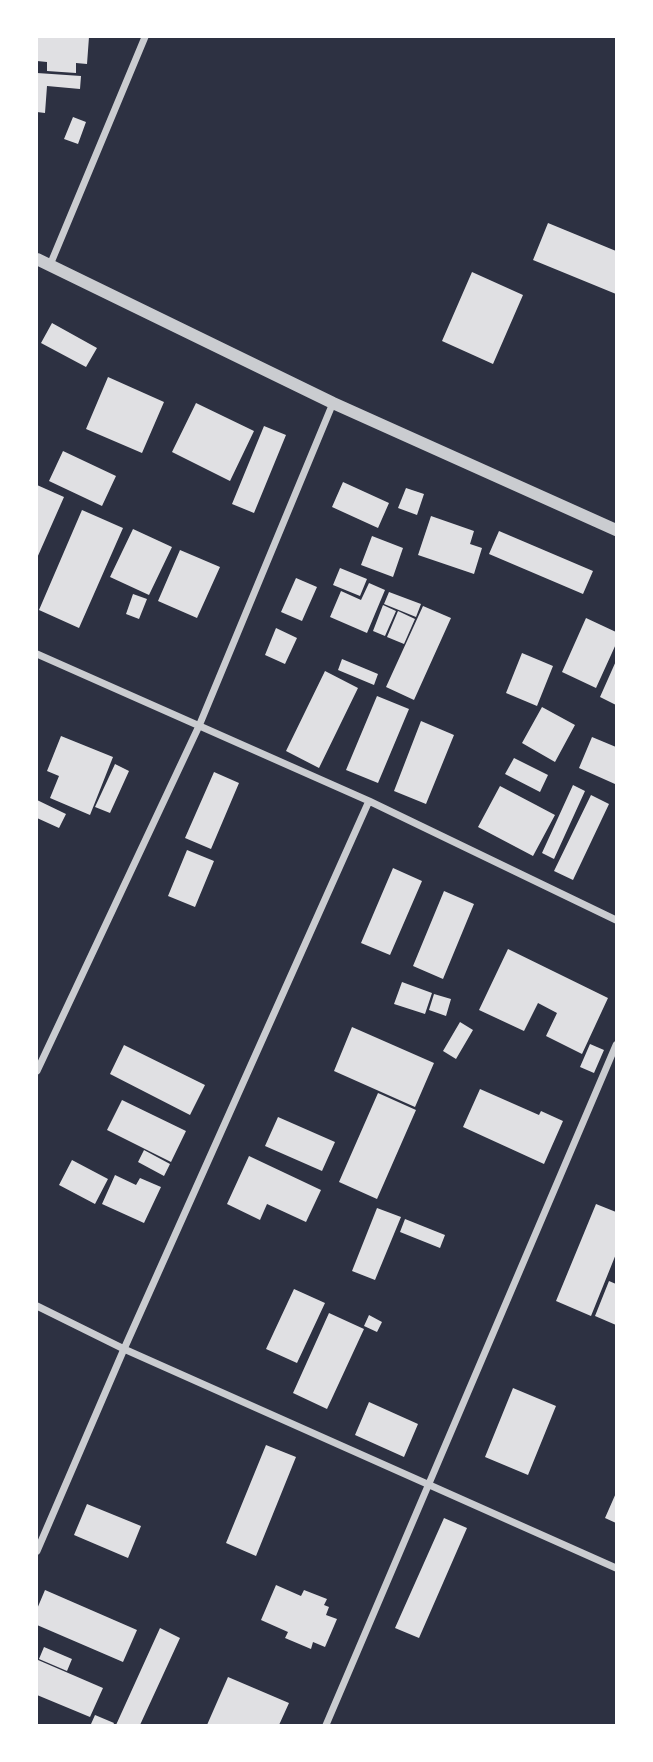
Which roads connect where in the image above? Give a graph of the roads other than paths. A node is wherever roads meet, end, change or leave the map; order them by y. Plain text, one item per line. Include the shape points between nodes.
1 (145, 37) edge
2 (37, 259) edge
3 (50, 265) junction
4 (333, 403) junction
5 (616, 530) edge
6 (37, 654) edge
7 (199, 726) junction
8 (369, 801) junction
9 (616, 920) edge
10 (616, 1045) edge
11 (37, 1071) edge
12 (37, 1306) edge
13 (124, 1349) junction
14 (429, 1486) junction
15 (37, 1551) edge
16 (616, 1568) edge
17 (326, 1725) edge

1 - 3 street
2 - 3 street
3 - 4 street
4 - 5 street
4 - 7 street
6 - 7 street
7 - 8 street
7 - 11 street
8 - 9 street
8 - 13 street
10 - 14 street
12 - 13 street
13 - 14 street
13 - 15 street
14 - 16 street
14 - 17 street

